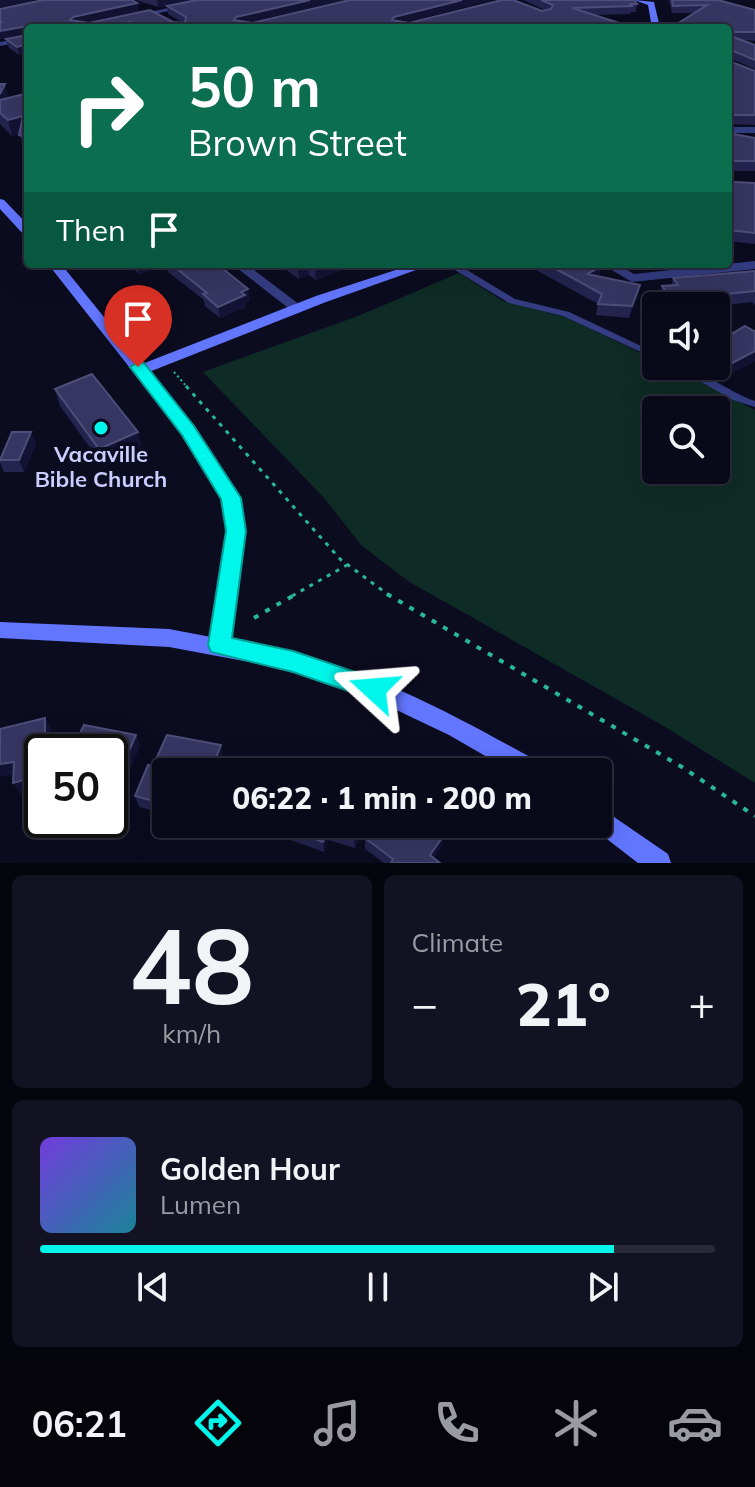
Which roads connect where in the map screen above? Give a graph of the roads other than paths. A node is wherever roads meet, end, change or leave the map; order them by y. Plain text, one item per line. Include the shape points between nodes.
1 (215, 0) edge
2 (638, 0) edge
3 (140, 5) edge
4 (154, 13) junction
5 (131, 17) edge
6 (167, 20) edge
7 (655, 24) edge
8 (24, 40) edge
9 (0, 44) edge
10 (732, 130) edge
11 (755, 130) edge
12 (0, 202) edge
13 (24, 224) edge
14 (755, 265) edge
15 (732, 267) edge
16 (57, 268) edge
17 (243, 268) edge
18 (415, 268) edge
19 (458, 268) edge
20 (615, 268) edge
21 (727, 268) edge
22 (297, 308) junction
23 (642, 349) edge
24 (140, 370) junction
25 (703, 380) edge
26 (755, 404) edge
27 (0, 630) edge
28 (220, 645) junction
29 (510, 758) edge
30 (612, 828) edge
31 (659, 863) edge

1 - 4 street
2 - 7 street via 651,4
3 - 4 street
4 - 5 street
4 - 6 street
8 - 9 street
10 - 11 street
12 - 13 street
14 - 15 street
16 - 24 street
17 - 22 street
18 - 22 street
19 - 23 lane via 512,301 566,314
20 - 21 street via 632,278
22 - 24 street
24 - 28 street via 188,430 231,498 236,531
25 - 26 lane
27 - 28 street
28 - 29 street via 293,661 374,689
30 - 31 street

